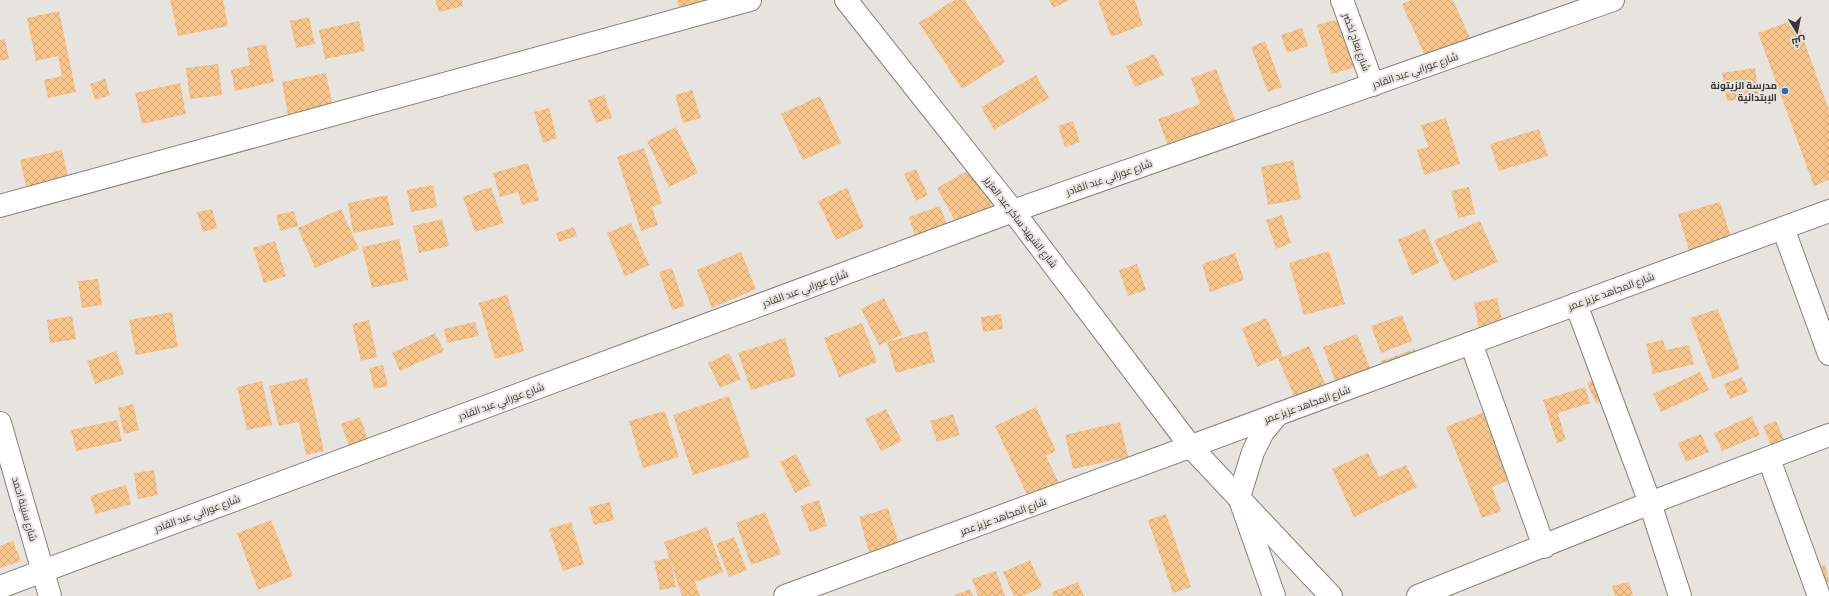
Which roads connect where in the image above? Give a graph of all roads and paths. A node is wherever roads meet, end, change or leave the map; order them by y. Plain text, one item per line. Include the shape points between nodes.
1 (750, 0) edge
2 (846, 0) edge
3 (1342, 0) edge
4 (1613, 0) edge
5 (1373, 85) junction
6 (0, 206) edge
7 (1013, 211) junction
8 (1829, 211) edge
9 (1783, 228) junction
10 (1576, 304) junction
11 (1471, 343) junction
12 (1829, 354) edge
13 (1278, 414) junction
14 (0, 423) edge
15 (1829, 435) edge
16 (1191, 447) junction
17 (1769, 459) junction
18 (1239, 497) junction
19 (1650, 503) junction
20 (1544, 547) junction
21 (43, 570) junction
22 (0, 587) edge
23 (814, 591) edge
24 (50, 596) edge
25 (785, 596) edge
26 (1274, 596) edge
27 (1330, 596) edge
28 (1418, 596) edge
29 (1680, 596) edge
30 (1818, 596) edge

1 - 6 street
2 - 7 street, شارع الشهيد ساكر عبد العزيز
3 - 5 street, شارع بعاج لخضر
4 - 5 street, شارع عورابي عبد القادر
5 - 7 street, شارع عورابي عبد القادر
7 - 16 street, شارع الشهيد ساكر عبد العزيز
7 - 21 street, شارع عورابي عبد القادر
8 - 9 street, شارع المجاهد عزيز عمر
9 - 10 street, شارع المجاهد عزيز عمر
9 - 12 street
10 - 11 street, شارع المجاهد عزيز عمر
10 - 19 street
11 - 13 street, شارع المجاهد عزيز عمر
11 - 20 street
13 - 16 street, شارع المجاهد عزيز عمر
13 - 18 street via 1263,432 1253,452
14 - 21 street, شارع سنينة احمد
15 - 17 street
16 - 18 street, شارع الشهيد ساكر عبد العزيز
16 - 23 street, شارع المجاهد عزيز عمر
17 - 19 street
17 - 30 street
18 - 26 street
18 - 27 street, شارع الشهيد ساكر عبد العزيز
19 - 20 street
19 - 29 street
20 - 28 street
21 - 22 street, شارع عورابي عبد القادر
21 - 24 street, شارع سنينة احمد
23 - 25 street, شارع المجاهد عزيز عمر

